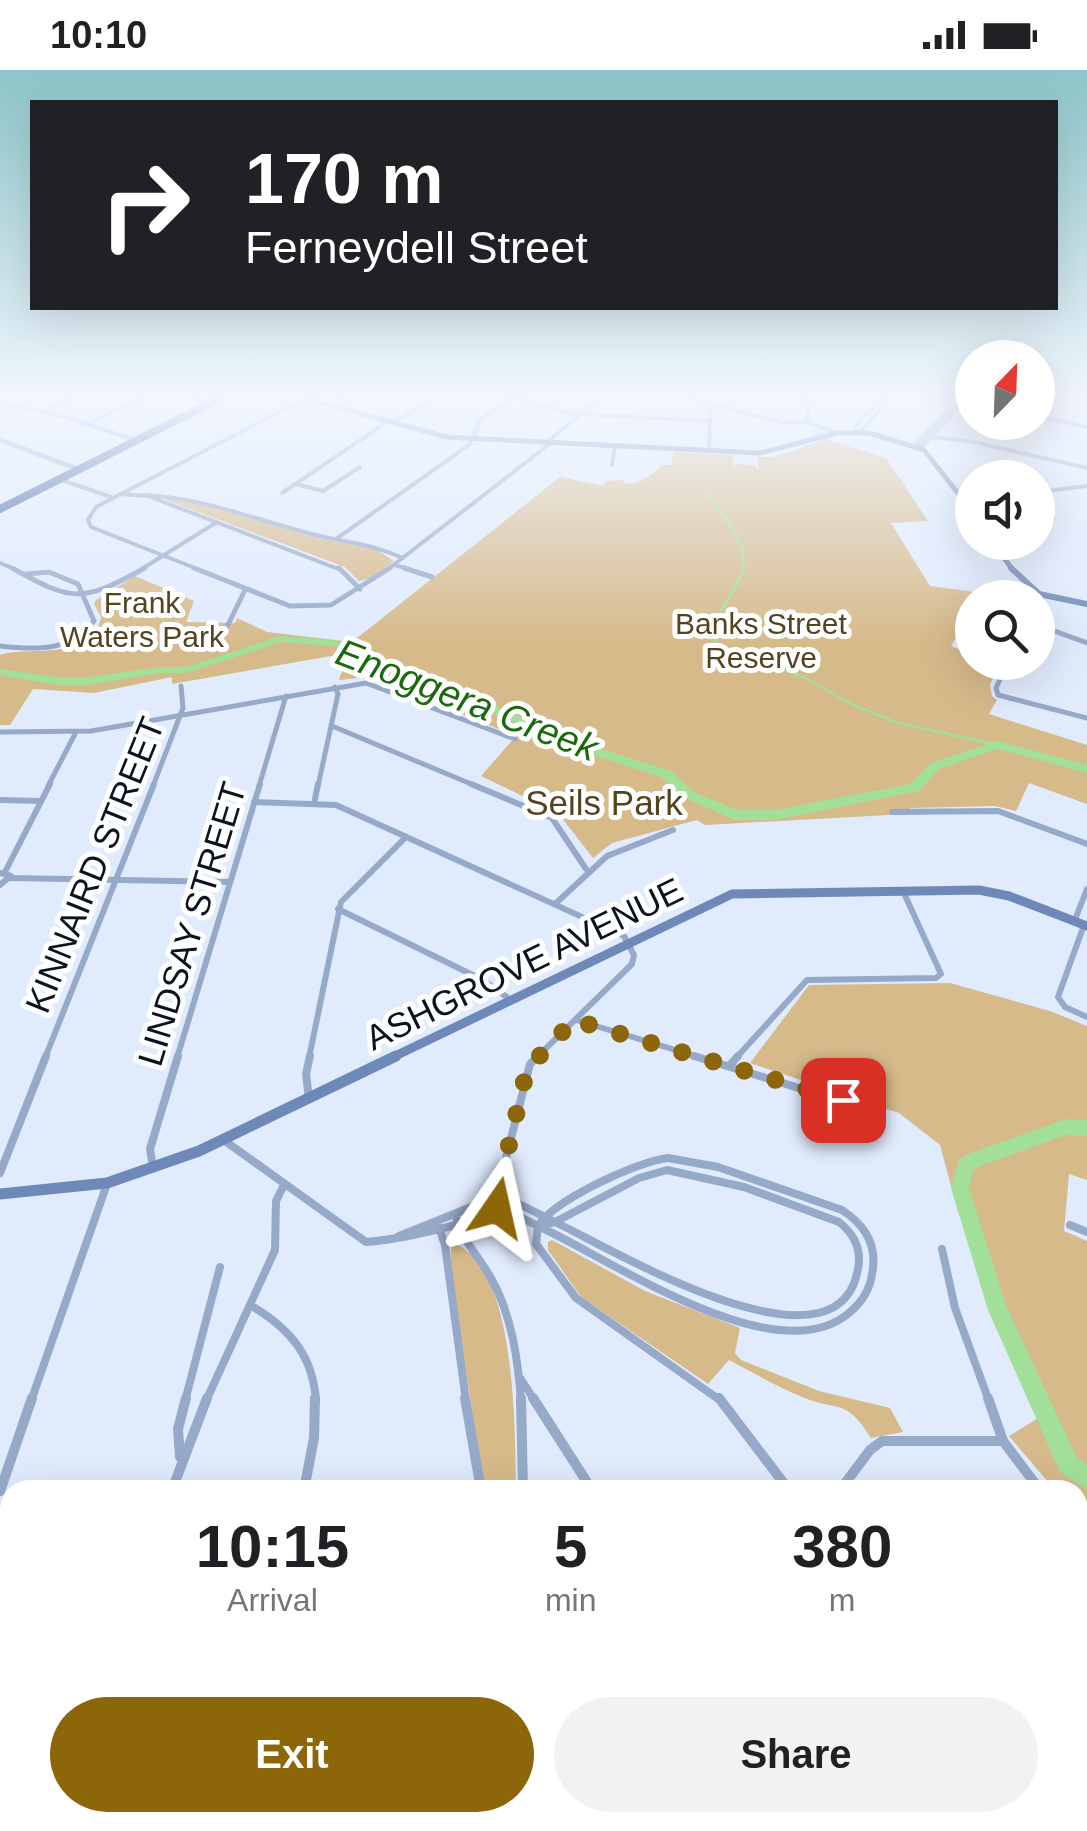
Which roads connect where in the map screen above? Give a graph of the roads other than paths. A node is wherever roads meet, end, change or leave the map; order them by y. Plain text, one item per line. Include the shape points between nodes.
1 (57, 480) edge
2 (63, 480) edge
3 (147, 480) edge
4 (301, 480) edge
5 (340, 480) edge
6 (419, 480) edge
7 (501, 480) edge
8 (295, 484) junction
9 (1087, 486) edge
10 (1055, 490) edge
11 (282, 492) dead end
12 (145, 494) junction
13 (116, 496) junction
14 (0, 508) edge
15 (218, 522) junction
16 (336, 539) junction
17 (160, 556) junction
18 (403, 558) junction
19 (1006, 560) edge
20 (0, 563) edge
21 (394, 565) junction
22 (26, 574) junction
23 (432, 577) dead end
24 (1021, 580) edge
25 (360, 589) junction
26 (246, 590) junction
27 (82, 595) junction
28 (1055, 603) edge
29 (1087, 604) edge
30 (1055, 632) edge
31 (222, 637) dead end
32 (1087, 645) edge
33 (0, 646) edge
34 (1000, 680) edge
35 (181, 686) dead end
36 (335, 687) junction
37 (286, 696) junction
38 (181, 714) junction
39 (1087, 718) edge
40 (332, 726) junction
41 (0, 732) edge
42 (76, 732) junction
43 (515, 739) dead end
44 (0, 800) edge
45 (41, 800) junction
46 (254, 802) junction
47 (314, 804) junction
48 (892, 812) dead end
49 (673, 830) dead end
50 (406, 837) junction
51 (1087, 844) edge
52 (586, 869) junction
53 (5, 874) edge
54 (116, 880) junction
55 (230, 882) junction
56 (0, 884) edge
57 (1087, 889) edge
58 (902, 891) junction
59 (555, 904) junction
60 (338, 910) junction
61 (1082, 924) edge
62 (629, 945) junction
63 (511, 1000) junction
64 (1087, 1017) edge
65 (574, 1020) junction
66 (730, 1065) junction
67 (310, 1100) junction
68 (874, 1111) dead end
69 (224, 1140) junction
70 (153, 1168) junction
71 (0, 1173) edge
72 (107, 1183) junction
73 (284, 1185) junction
74 (0, 1194) edge
75 (498, 1200) junction
76 (830, 1206) junction
77 (456, 1218) junction
78 (830, 1218) junction
79 (541, 1221) junction
80 (556, 1222) junction
81 (438, 1224) junction
82 (1070, 1224) dead end
83 (1087, 1232) edge
84 (466, 1246) junction
85 (446, 1249) junction
86 (942, 1249) dead end
87 (220, 1267) dead end
88 (254, 1308) junction
89 (519, 1377) junction
90 (523, 1414) junction
91 (549, 1422) junction
92 (1003, 1440) junction
93 (180, 1458) junction
94 (3, 1480) edge
95 (174, 1480) edge
96 (306, 1480) edge
97 (478, 1480) edge
98 (523, 1480) edge
99 (586, 1480) edge
100 (781, 1480) edge
101 (848, 1480) edge
102 (1033, 1480) edge

1 - 14 highway
2 - 13 street
3 - 13 street
4 - 8 street
5 - 8 street via 323,491
6 - 16 street
7 - 18 street
8 - 11 street
9 - 10 street
12 - 13 street
12 - 15 street
12 - 16 street via 181,497
13 - 17 street via 90,512 91,527
15 - 17 street
15 - 25 street via 338,566
16 - 18 street via 372,544
17 - 26 street
17 - 27 street
18 - 21 street
19 - 24 main road
20 - 22 street
21 - 23 street
21 - 25 street
22 - 27 street via 55,592
22 - 27 street via 54,573 80,585
25 - 26 street via 331,605 306,608
26 - 31 street
27 - 33 street via 95,617 82,636 42,650
28 - 29 main road
30 - 32 street
34 - 39 street via 997,694
35 - 38 street, KINNAIRD STREET
36 - 37 street
36 - 40 street
36 - 43 street via 372,683
37 - 38 street
37 - 46 street, LINDSAY STREET
38 - 42 street
38 - 54 street, KINNAIRD STREET
40 - 47 street
40 - 52 street via 552,818
41 - 42 street
42 - 45 street
44 - 45 street
45 - 53 street
46 - 47 street
46 - 55 street, LINDSAY STREET
47 - 50 street via 336,806
48 - 51 street via 998,811
49 - 52 street via 614,849
50 - 59 street
50 - 60 street
52 - 59 street
53 - 54 street
53 - 56 street
54 - 55 street
54 - 71 street, KINNAIRD STREET
55 - 70 street, LINDSAY STREET via 150,1149
57 - 61 street
58 - 61 main road, ASHGROVE AVENUE via 995,892
58 - 62 main road, ASHGROVE AVENUE via 741,892
58 - 66 street via 941,974 807,980
59 - 62 street via 624,936
60 - 63 street
60 - 67 street via 306,1074
61 - 64 street via 1058,997
62 - 63 main road, ASHGROVE AVENUE
62 - 65 street via 632,964
63 - 67 main road, ASHGROVE AVENUE
65 - 66 street
65 - 75 street via 530,1064
66 - 68 street
67 - 69 main road, ASHGROVE AVENUE
69 - 70 main road, ASHGROVE AVENUE
69 - 73 street
70 - 72 main road, ASHGROVE AVENUE
72 - 74 main road, ASHGROVE AVENUE
72 - 94 street
73 - 81 street via 363,1241
73 - 88 street via 273,1206 278,1244
75 - 77 street
75 - 79 street
76 - 78 street
76 - 79 street via 691,1160 661,1158
76 - 79 street via 868,1230 873,1272 856,1308 836,1322 809,1328 761,1328 668,1296
77 - 81 street
77 - 84 street
78 - 80 street via 675,1169 655,1171
78 - 80 street via 856,1239 855,1280 836,1304 791,1315 754,1309 666,1277
79 - 80 street
79 - 100 street via 535,1241 576,1298 720,1399
81 - 85 street
82 - 83 street
84 - 85 street via 453,1241
84 - 89 street via 496,1287
85 - 97 street
86 - 92 street via 955,1308
87 - 93 street via 178,1429
88 - 93 street
88 - 96 street via 298,1342 313,1378 319,1423
89 - 90 street
89 - 91 street
90 - 91 street via 532,1408
90 - 98 street
91 - 99 street
92 - 101 street via 882,1442
92 - 102 street
93 - 95 street

